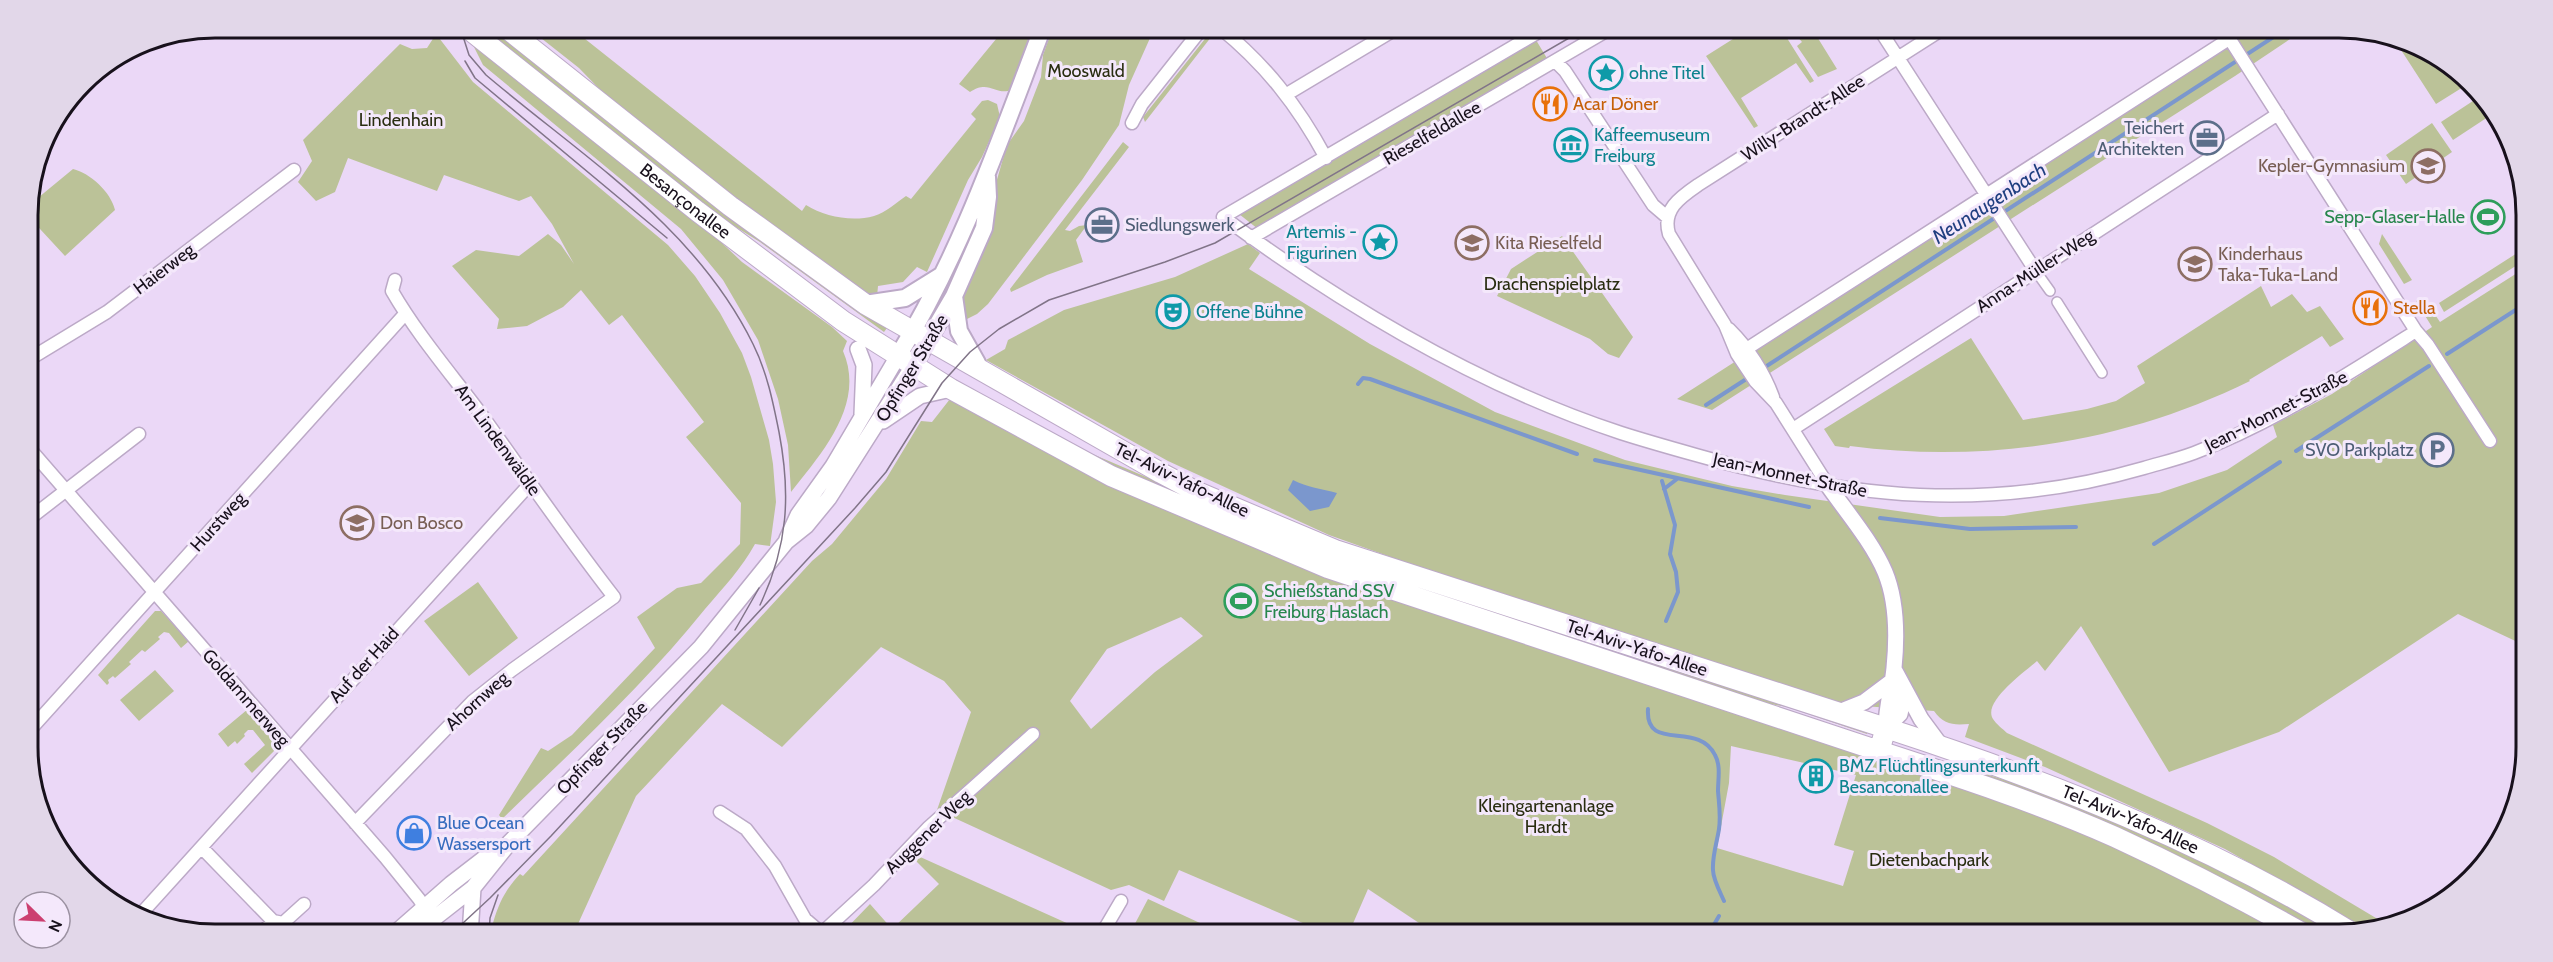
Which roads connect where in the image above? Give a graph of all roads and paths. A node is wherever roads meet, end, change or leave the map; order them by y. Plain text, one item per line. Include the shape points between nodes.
1 (480, 38) edge
2 (519, 38) edge
3 (1039, 38) edge
4 (1194, 38) edge
5 (1233, 38) edge
6 (1381, 38) edge
7 (1522, 38) edge
8 (1594, 38) edge
9 (1885, 38) edge
10 (1929, 38) edge
11 (2230, 40) joint
12 (1898, 58) junction
13 (1555, 61) junction
14 (1287, 94) junction
15 (2278, 114) junction
16 (1132, 123) dead end
17 (1326, 158) junction
18 (294, 170) dead end
19 (987, 170) junction
20 (1990, 200) junction
21 (1222, 217) joint
22 (1667, 217) junction
23 (1251, 238) junction
24 (2035, 270) junction
25 (943, 275) junction
26 (395, 280) dead end
27 (2050, 291) dead end
28 (954, 296) junction
29 (2057, 302) dead end
30 (865, 304) junction
31 (405, 314) junction
32 (843, 321) junction
33 (2416, 331) junction
34 (920, 337) junction
35 (858, 349) joint
36 (38, 354) edge
37 (1749, 357) junction
38 (906, 361) junction
39 (977, 363) joint
40 (2102, 373) dead end
41 (1002, 384) junction
42 (951, 389) junction
43 (861, 419) junction
44 (876, 427) junction
45 (1793, 429) junction
46 (139, 434) dead end
47 (2490, 441) dead end
48 (38, 458) edge
49 (529, 485) junction
50 (1830, 487) junction
51 (66, 491) junction
52 (38, 512) edge
53 (786, 542) junction
54 (156, 592) junction
55 (614, 597) joint
56 (1893, 675) junction
57 (1905, 690) junction
58 (1839, 712) junction
59 (38, 721) edge
60 (1886, 728) junction
61 (1033, 734) dead end
62 (1941, 746) junction
63 (289, 748) junction
64 (1880, 751) junction
65 (720, 812) dead end
66 (355, 823) junction
67 (510, 842) junction
68 (202, 848) junction
69 (473, 888) junction
70 (1121, 901) dead end
71 (304, 904) dead end
72 (145, 910) edge
73 (428, 913) junction
74 (273, 921) junction
75 (270, 924) edge
76 (410, 924) edge
77 (421, 924) edge
78 (435, 924) edge
79 (471, 924) edge
80 (811, 924) edge
81 (833, 924) edge
82 (1107, 924) edge
83 (2285, 924) edge
84 (2337, 924) edge

1 - 32 main road, Besançonallee
2 - 30 main road, Besançonallee via 730,206
3 - 19 main road, Opfinger Straße
4 - 16 street via 1142,104
5 - 14 street
6 - 14 street
7 - 17 street, Rieselfeldallee
8 - 13 street, Rieselfeldallee
9 - 12 street
10 - 12 street, Willy-Brandt-Allee
11 - 15 street
11 - 20 street
12 - 20 street
12 - 22 street, Willy-Brandt-Allee via 1678,198
13 - 22 street via 1653,205
13 - 23 street, Rieselfeldallee
14 - 17 street
15 - 24 street, Anna-Müller-Weg
15 - 33 street
17 - 21 street, Rieselfeldallee
18 - 36 street, Haierweg via 107,312
19 - 25 main road, Opfinger Straße
19 - 28 main road, Opfinger Straße via 984,228
20 - 24 street
20 - 37 street
21 - 23 street, Jean-Monnet-Straße
22 - 37 street via 1669,234
23 - 50 street, Jean-Monnet-Straße via 1377,320 1460,365 1540,401 1620,433
24 - 27 street
24 - 45 street, Anna-Müller-Weg
25 - 30 main road via 905,298
25 - 34 main road, Opfinger Straße
26 - 31 street, Am Lindenwäldle via 392,291
28 - 34 main road, Opfinger Straße
28 - 39 main road via 959,331
29 - 40 street
30 - 34 main road, Besançonallee
31 - 49 street, Am Lindenwäldle
31 - 54 street, Hurstweg
32 - 35 main road
32 - 38 main road, Besançonallee
33 - 47 street
33 - 50 street, Jean-Monnet-Straße via 2331,385 2244,432 2193,454 2096,482 1978,497 1880,494
34 - 38 main road, Opfinger Straße
34 - 41 main road, Tel-Aviv-Yafo-Allee
35 - 43 street via 864,365
37 - 45 street
38 - 42 main road, Tel-Aviv-Yafo-Allee
38 - 43 street, Opfinger Straße
38 - 44 street, Opfinger Straße
39 - 41 main road
41 - 58 main road, Tel-Aviv-Yafo-Allee via 1195,491 1335,550
42 - 44 street via 921,396
42 - 64 main road, Tel-Aviv-Yafo-Allee via 1111,476 1328,568
43 - 53 street, Opfinger Straße via 798,515
44 - 53 street, Opfinger Straße via 829,498 806,526
45 - 50 street
46 - 51 street
48 - 51 street, Goldammerweg
49 - 55 street, Am Lindenwäldle
49 - 63 street, Auf der Haid
50 - 56 street via 1885,573 1893,609
51 - 52 street
51 - 54 street, Goldammerweg
53 - 67 street, Opfinger Straße via 701,647
54 - 59 street, Hurstweg
54 - 63 street, Goldammerweg
55 - 66 street, Ahornweg via 472,701
56 - 57 street
56 - 58 street via 1864,702
56 - 60 street
57 - 60 street via 1900,714
57 - 62 street
58 - 60 main road, Tel-Aviv-Yafo-Allee
60 - 62 main road, Tel-Aviv-Yafo-Allee
60 - 64 main road
61 - 81 street, Auggener Weg via 929,827
62 - 84 main road, Tel-Aviv-Yafo-Allee via 2050,784 2131,818 2277,888
63 - 66 street, Goldammerweg
63 - 68 street, Auf der Haid
64 - 83 main road, Tel-Aviv-Yafo-Allee via 2021,799 2113,836
65 - 80 street, Auggener Weg via 746,829
66 - 73 street, Goldammerweg
67 - 69 street, Opfinger Straße
67 - 73 street, Opfinger Straße via 492,851
68 - 72 street, Auf der Haid
68 - 74 street
69 - 73 street, Opfinger Straße
69 - 79 street
70 - 82 street
71 - 74 street via 283,923
73 - 76 street, Opfinger Straße
73 - 77 street, Opfinger Straße
73 - 78 street, Goldammerweg
74 - 75 street

